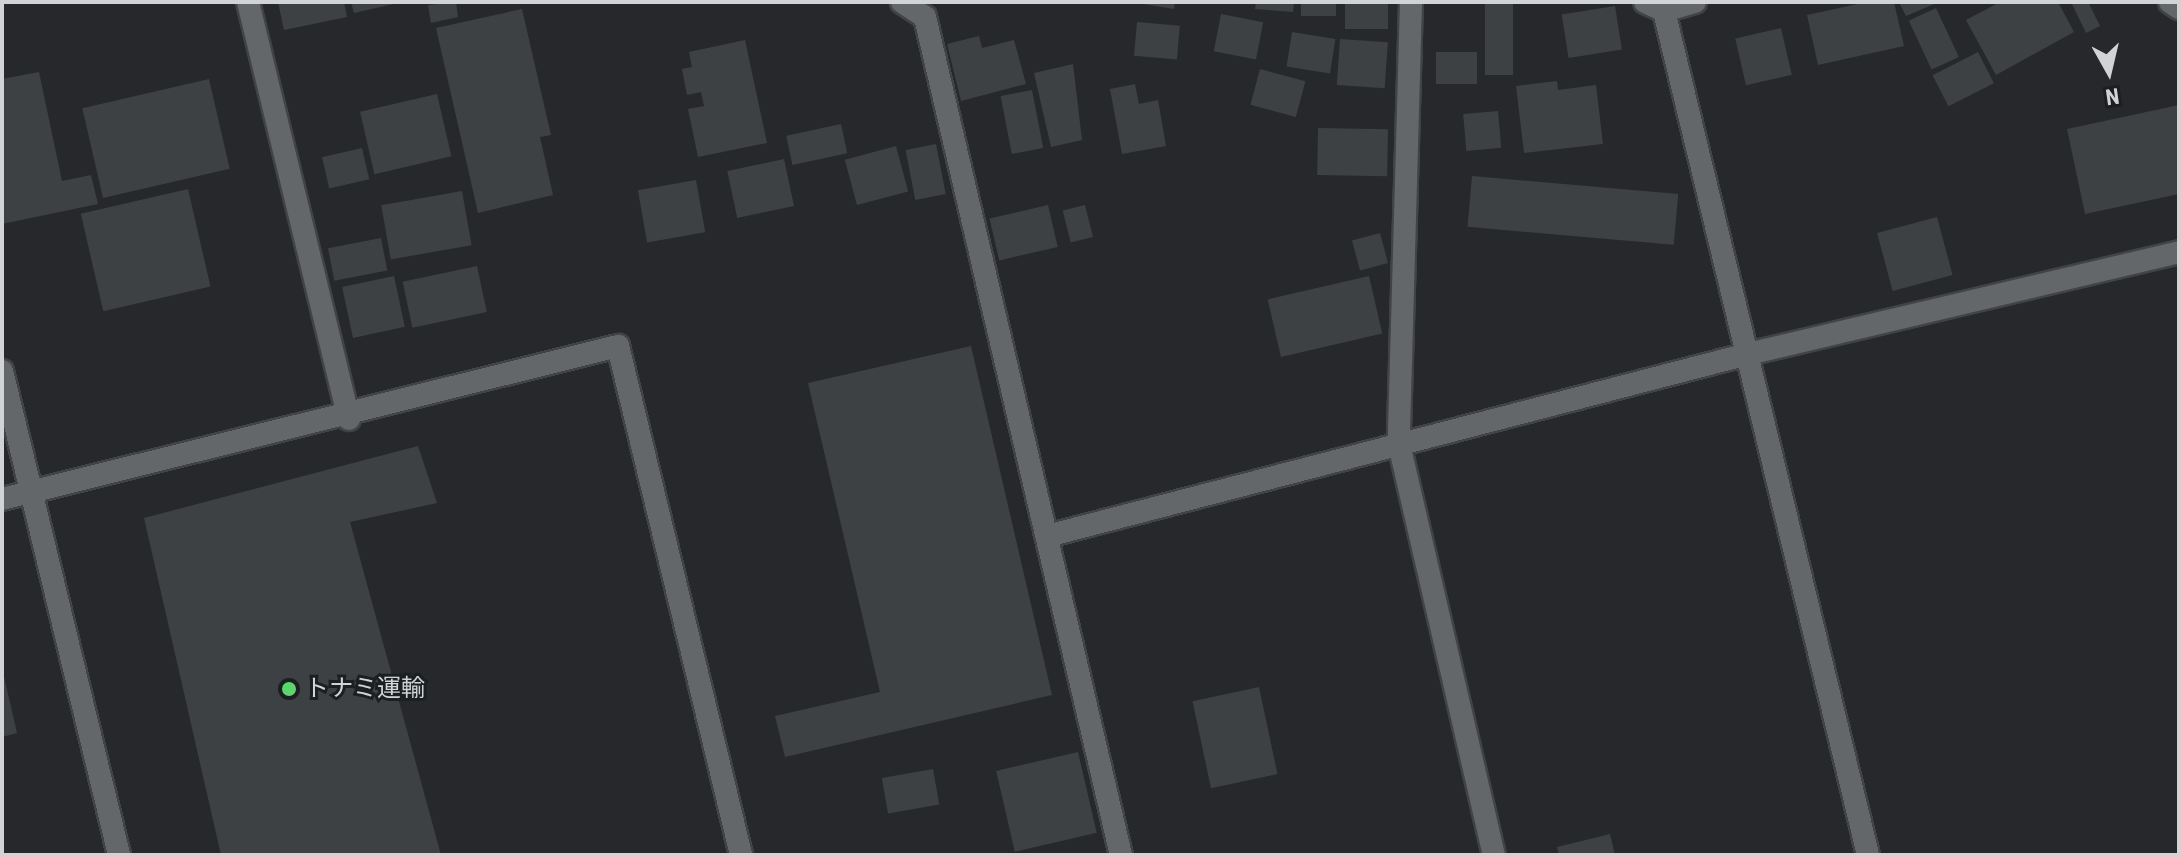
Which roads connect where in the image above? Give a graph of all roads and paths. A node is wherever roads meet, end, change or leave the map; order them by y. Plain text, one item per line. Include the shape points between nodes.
1 (248, 2) edge
2 (902, 2) edge
3 (1411, 2) edge
4 (1695, 2) edge
5 (2170, 2) edge
6 (1654, 6) edge
7 (2179, 8) edge
8 (2179, 252) edge
9 (1744, 355) junction
10 (2, 371) edge
11 (349, 419) junction
12 (1399, 444) junction
13 (32, 492) junction
14 (2, 499) edge
15 (1047, 536) junction
16 (119, 855) edge
17 (741, 855) edge
18 (1121, 855) edge
19 (1494, 855) edge
20 (1868, 855) edge

1 - 11 street
2 - 15 street via 925,17
3 - 12 street
4 - 6 street
5 - 7 street
6 - 9 street
8 - 9 street
9 - 12 street
9 - 20 street
10 - 13 street
11 - 13 street
11 - 17 street via 618,346
12 - 15 street
12 - 19 street
13 - 14 street
13 - 16 street
15 - 18 street

